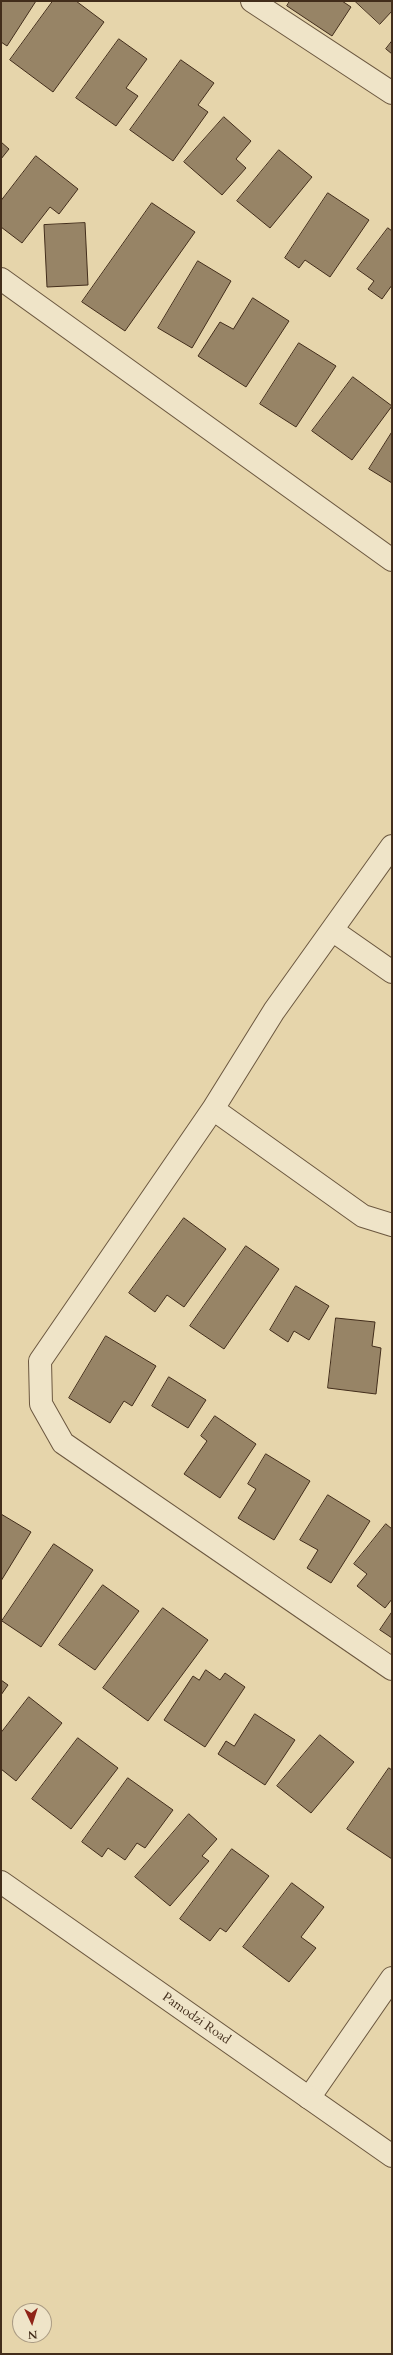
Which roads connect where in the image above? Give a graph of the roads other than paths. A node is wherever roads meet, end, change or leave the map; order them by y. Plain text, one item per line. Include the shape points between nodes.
1 (252, 1) edge
2 (392, 93) edge
3 (1, 279) edge
4 (392, 560) edge
5 (392, 846) edge
6 (332, 930) junction
7 (392, 972) edge
8 (213, 1109) junction
9 (392, 1225) edge
10 (392, 1669) edge
11 (1, 1882) edge
12 (392, 1978) edge
13 (309, 2098) junction
14 (392, 2156) edge

1 - 2 street
3 - 4 street
5 - 6 street
6 - 7 street
6 - 8 street via 274,1011
8 - 9 street via 363,1216
8 - 10 street via 40,1361 41,1404 63,1442
11 - 13 street, Pamodzi Road
12 - 13 street
13 - 14 street, Pamodzi Road

